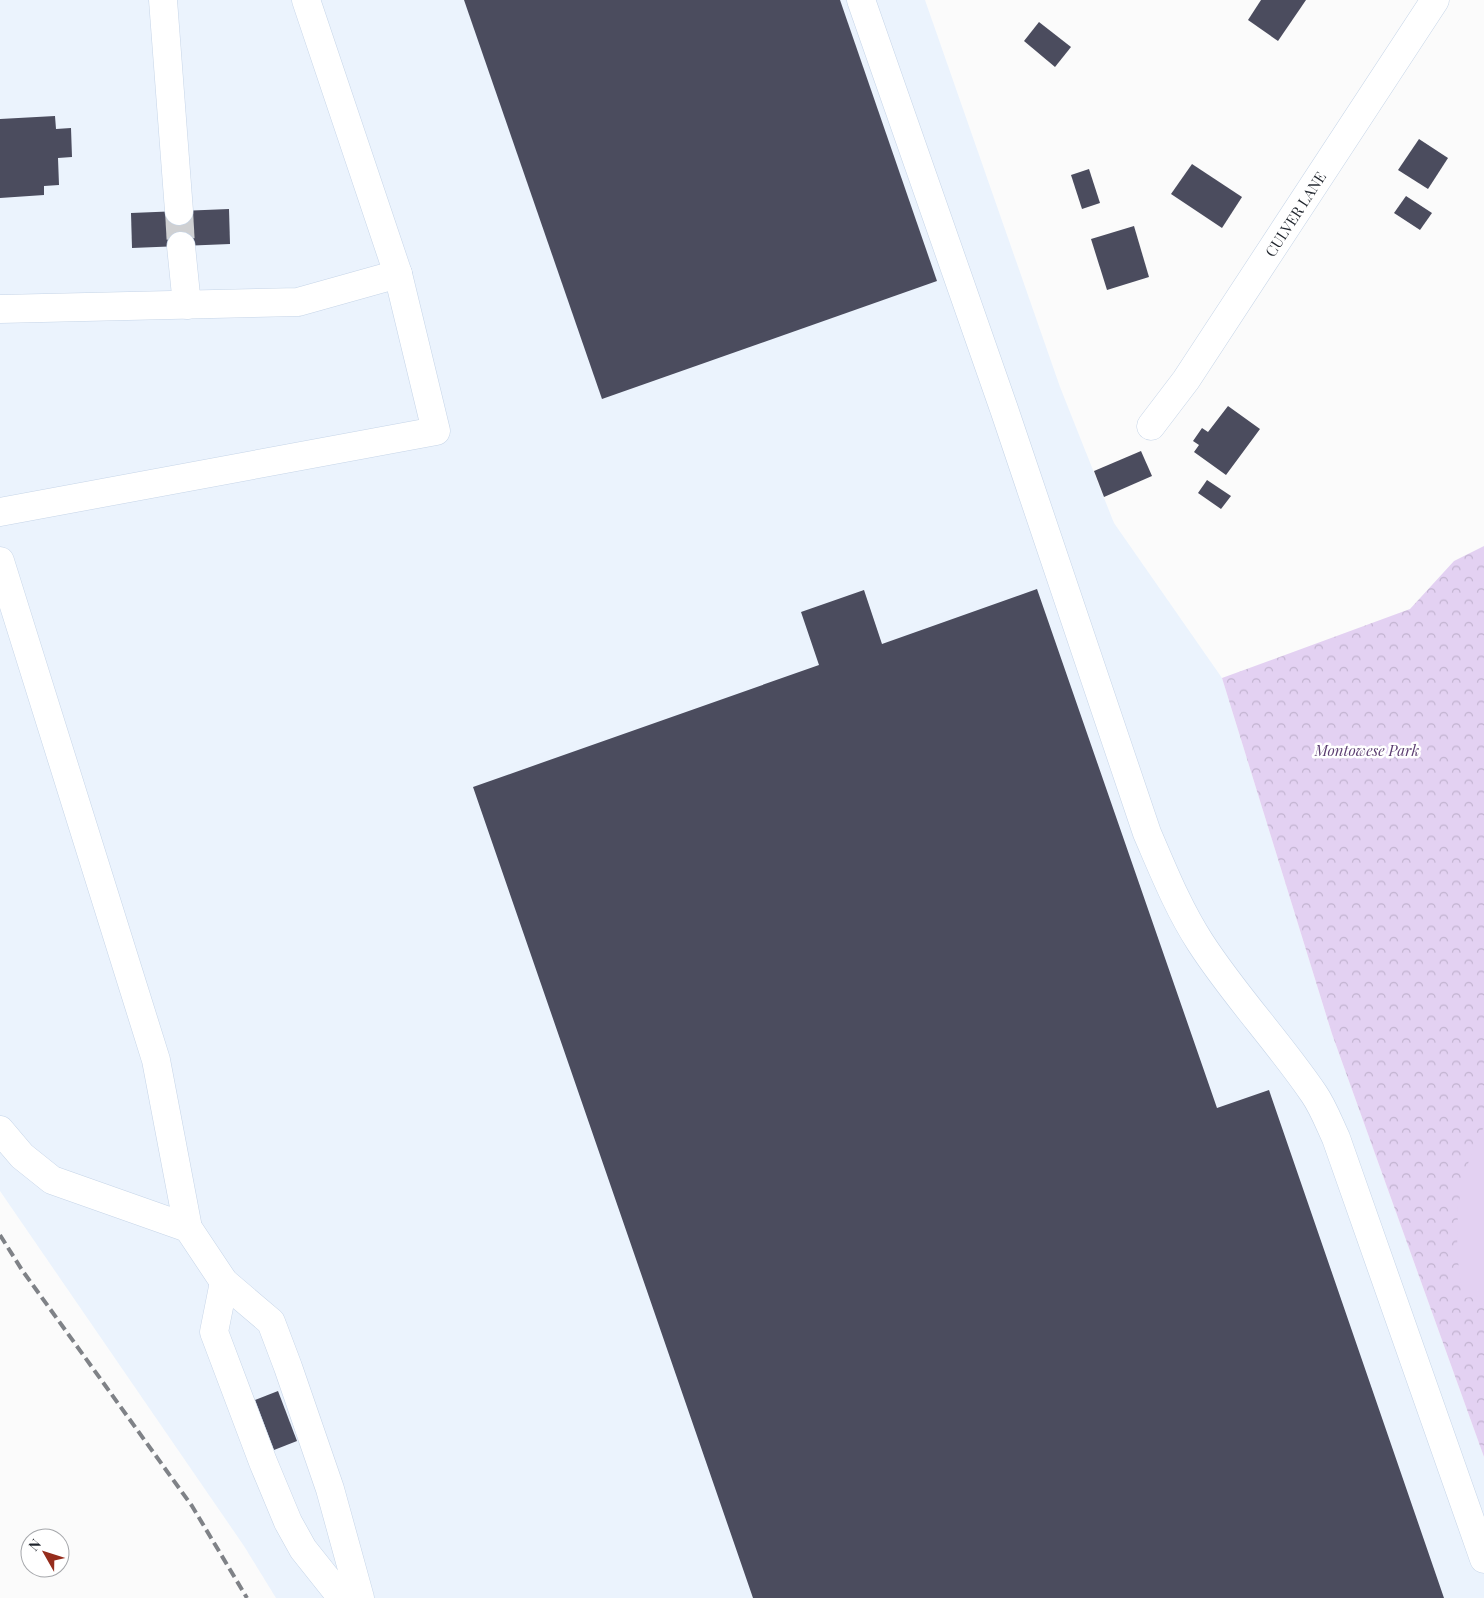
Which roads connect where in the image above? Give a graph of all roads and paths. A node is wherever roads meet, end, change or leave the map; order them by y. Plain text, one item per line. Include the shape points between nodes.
1 (163, 0) edge
2 (306, 0) edge
3 (861, 0) edge
4 (1434, 0) edge
5 (179, 211) tunnel mouth
6 (182, 246) tunnel mouth
7 (398, 274) junction
8 (187, 305) junction
9 (0, 309) edge
10 (1151, 426) dead end
11 (0, 512) edge
12 (0, 561) edge
13 (0, 1130) edge
14 (188, 1228) junction
15 (224, 1282) junction
16 (1484, 1559) edge
17 (342, 1598) edge
18 (360, 1598) edge

1 - 5 street
2 - 7 street
3 - 16 street via 1147,833 1170,887 1199,941 1315,1095 1336,1138
4 - 10 street, CULVER LANE via 1186,380
6 - 8 street
7 - 8 street via 298,302
7 - 11 street via 436,431
8 - 9 street
12 - 14 street via 156,1060
13 - 14 street via 22,1156 52,1180
14 - 15 street
15 - 17 street via 214,1332 288,1522 303,1550
15 - 18 street via 271,1322 327,1481

